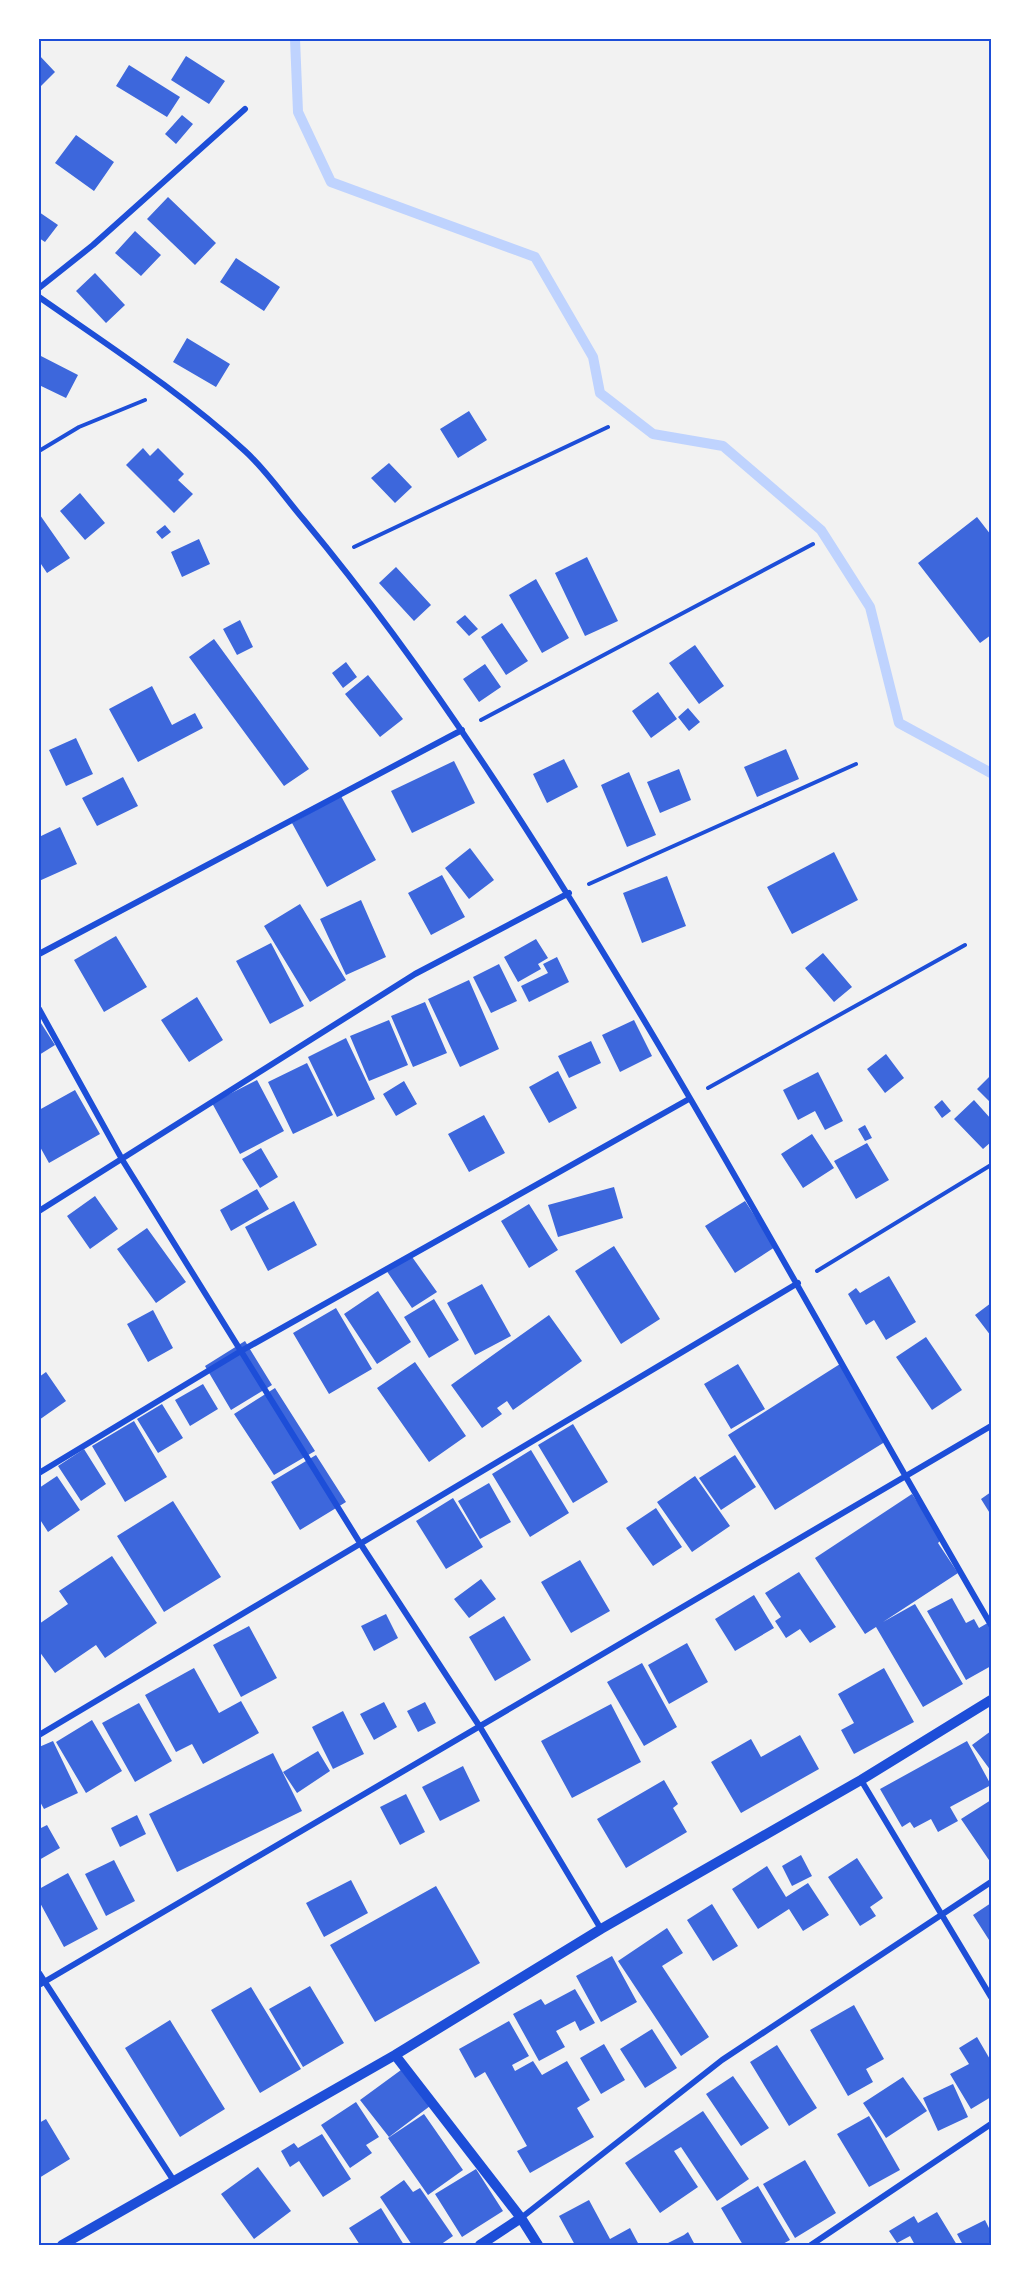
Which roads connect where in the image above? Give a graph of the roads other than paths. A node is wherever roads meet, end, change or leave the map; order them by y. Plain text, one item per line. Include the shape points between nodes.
1 (245, 109) dead end
2 (39, 288) edge
3 (39, 297) edge
4 (462, 730) junction
5 (569, 893) junction
6 (39, 954) edge
7 (39, 1009) edge
8 (689, 1099) junction
9 (123, 1161) junction
10 (39, 1211) edge
11 (798, 1283) junction
12 (242, 1351) junction
13 (991, 1426) edge
14 (39, 1473) edge
15 (905, 1478) junction
16 (360, 1543) junction
17 (991, 1625) edge
18 (991, 1700) edge
19 (480, 1727) junction
20 (39, 1734) edge
21 (861, 1780) junction
22 (991, 1882) edge
23 (941, 1915) junction
24 (601, 1929) junction
25 (39, 1973) edge
26 (42, 1984) edge
27 (991, 1997) edge
28 (395, 2055) junction
29 (991, 2124) edge
30 (175, 2182) junction
31 (521, 2218) junction
32 (62, 2245) edge
33 (480, 2245) edge
34 (538, 2245) edge
35 (811, 2245) edge

1 - 2 street
3 - 4 street via 171,390 247,453 335,557
4 - 5 street
4 - 6 street
5 - 8 street
5 - 9 street via 415,974
7 - 9 street
8 - 11 street
8 - 12 street
9 - 10 street
9 - 12 street
11 - 15 street
11 - 16 street
12 - 14 street
12 - 16 street
13 - 15 street
15 - 17 street
15 - 19 street
16 - 19 street
16 - 20 street
18 - 21 street
19 - 24 street
19 - 26 street
21 - 23 street
21 - 24 street
22 - 23 street
23 - 27 street
23 - 31 street via 722,2060
24 - 28 street
25 - 26 street
26 - 30 street
28 - 30 street
28 - 31 street
29 - 35 street
30 - 32 street
31 - 33 street
31 - 34 street

